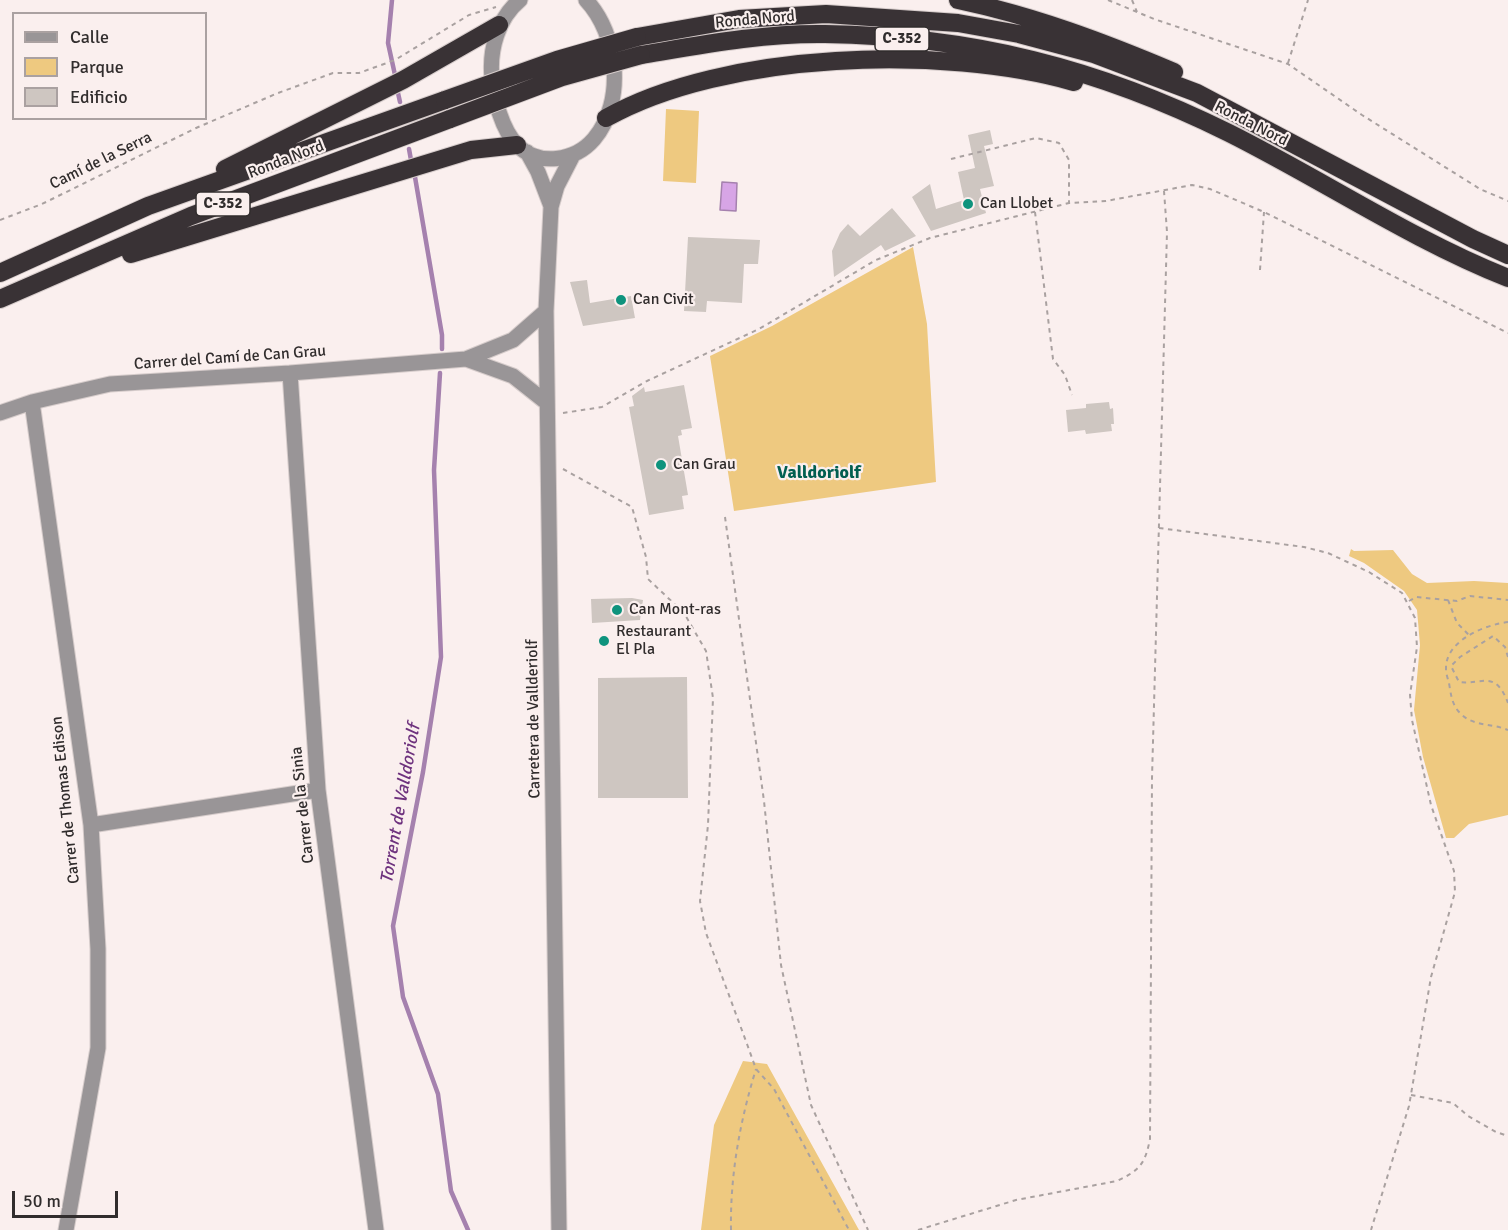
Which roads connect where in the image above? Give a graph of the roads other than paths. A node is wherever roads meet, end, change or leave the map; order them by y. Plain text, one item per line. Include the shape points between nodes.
1 (586, 0) edge
2 (958, 0) edge
3 (515, 4) edge
4 (499, 25) junction
5 (1197, 93) junction
6 (1156, 100) junction
7 (606, 118) junction
8 (522, 148) junction
9 (573, 154) junction
10 (148, 206) junction
11 (551, 207) junction
12 (1508, 255) edge
13 (1479, 266) junction
14 (65, 270) junction
15 (0, 273) edge
16 (1508, 278) edge
17 (1508, 289) edge
18 (0, 299) edge
19 (546, 310) junction
20 (466, 359) junction
21 (290, 373) junction
22 (32, 402) junction
23 (548, 409) junction
24 (0, 413) edge
25 (318, 790) junction
26 (91, 825) junction
27 (66, 1230) edge
28 (376, 1230) edge
29 (559, 1230) edge

1 - 7 street via 598,13 612,51 614,72
2 - 5 highway via 1014,12 1099,40 1175,73
3 - 4 street
4 - 8 street, Carretera de Vallderiolf via 492,65 494,93 505,126
4 - 10 highway via 403,80
5 - 10 highway, Ronda Nord / C-352, bridge via 1094,54 957,23 826,14 739,19 637,37 557,60
5 - 12 highway, Ronda Nord / C-352
6 - 7 highway via 969,63 880,59 807,62 735,75 663,91
6 - 13 highway, Ronda Nord / C-352 via 1230,133
6 - 14 highway, Ronda Nord / C-352, bridge via 1107,80 1027,57 940,41 823,34 712,43 641,55 562,77 191,216
7 - 9 street via 594,139
8 - 9 street via 533,156 553,160
8 - 11 street, Carretera de Vallderiolf via 538,172
8 - 14 highway via 471,150 110,262
9 - 11 street, Carretera de Vallderiolf via 556,186
10 - 15 highway, Ronda Nord / C-352
11 - 19 street, Carretera de Vallderiolf
13 - 16 highway, Ronda Nord / C-352
13 - 17 highway via 1494,282
14 - 18 highway, Ronda Nord / C-352
19 - 20 street, Carrer del Camí de Can Grau via 513,340
19 - 23 street, Carretera de Vallderiolf
20 - 21 street, Carrer del Camí de Can Grau
20 - 23 street, Carrer del Camí de Can Grau via 513,376
21 - 22 street, Carrer del Camí de Can Grau via 110,384
21 - 25 street, Carrer de la Sinia
22 - 24 street, Carrer del Camí de Can Grau
22 - 26 street, Carrer de Thomas Edison
23 - 29 street, Carretera de Vallderiolf
25 - 26 street
25 - 28 street, Carrer de la Sinia
26 - 27 street, Carrer de Thomas Edison via 98,949 98,1048

